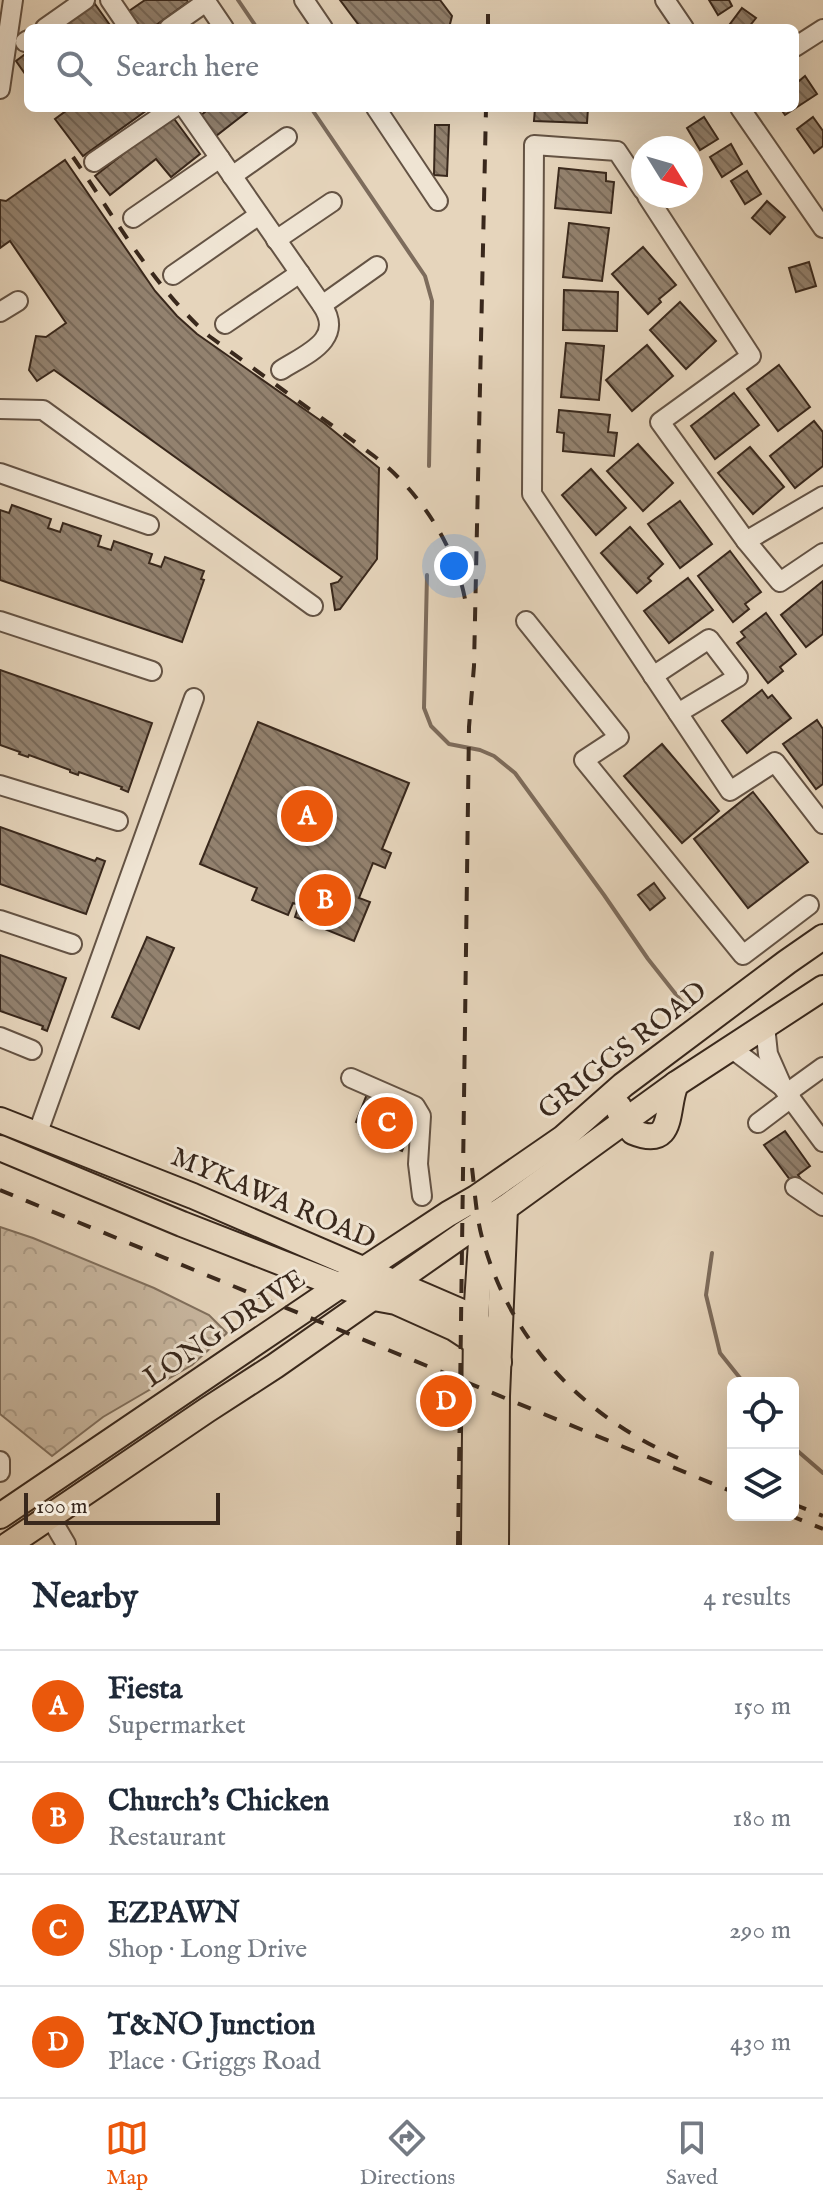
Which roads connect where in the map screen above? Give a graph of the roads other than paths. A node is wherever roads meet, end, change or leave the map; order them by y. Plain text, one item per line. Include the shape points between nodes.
1 (13, 0) edge
2 (85, 0) edge
3 (110, 0) edge
4 (304, 0) edge
5 (665, 0) edge
6 (206, 1) edge
7 (51, 24) edge
8 (126, 24) edge
9 (174, 24) edge
10 (221, 24) edge
11 (320, 24) edge
12 (681, 24) edge
13 (823, 29) edge
14 (799, 44) edge
15 (0, 89) edge
16 (180, 112) edge
17 (187, 112) edge
18 (379, 112) edge
19 (743, 112) edge
20 (287, 137) dead end
21 (220, 158) junction
22 (94, 162) dead end
23 (631, 172) edge
24 (232, 176) junction
25 (438, 201) dead end
26 (332, 202) dead end
27 (655, 208) edge
28 (259, 215) junction
29 (133, 218) dead end
30 (823, 227) edge
31 (276, 240) junction
32 (377, 266) dead end
33 (300, 273) junction
34 (173, 275) dead end
35 (18, 301) dead end
36 (322, 305) junction
37 (0, 312) edge
38 (225, 324) dead end
39 (281, 370) dead end
40 (0, 409) edge
41 (0, 473) edge
42 (823, 496) edge
43 (149, 525) dead end
44 (746, 541) junction
45 (823, 553) edge
46 (313, 606) dead end
47 (0, 621) edge
48 (526, 621) dead end
49 (152, 671) dead end
50 (653, 676) junction
51 (194, 698) dead end
52 (678, 713) junction
53 (0, 785) edge
54 (118, 821) dead end
55 (823, 824) edge
56 (809, 905) dead end
57 (0, 920) edge
58 (823, 937) edge
59 (767, 938) junction
60 (72, 944) dead end
61 (787, 962) junction
62 (823, 988) edge
63 (765, 1026) junction
64 (0, 1037) edge
65 (731, 1048) junction
66 (32, 1050) dead end
67 (823, 1067) edge
68 (351, 1078) dead end
69 (623, 1085) junction
70 (787, 1093) junction
71 (0, 1120) edge
72 (626, 1121) junction
73 (758, 1123) dead end
74 (37, 1135) junction
75 (823, 1142) edge
76 (0, 1148) edge
77 (124, 1169) junction
78 (795, 1187) dead end
79 (483, 1193) junction
80 (113, 1195) junction
81 (193, 1196) junction
82 (422, 1196) dead end
83 (823, 1206) edge
84 (505, 1208) junction
85 (483, 1222) junction
86 (182, 1224) junction
87 (363, 1270) junction
88 (341, 1286) junction
89 (384, 1291) junction
90 (477, 1331) junction
91 (499, 1362) junction
92 (192, 1387) junction
93 (207, 1410) junction
94 (0, 1461) edge
95 (0, 1472) edge
96 (35, 1492) junction
97 (0, 1516) edge
98 (50, 1517) junction
99 (8, 1545) edge
100 (65, 1545) edge
101 (474, 1545) edge
102 (496, 1545) edge

1 - 15 street
2 - 7 street
3 - 8 street
4 - 11 street
5 - 12 street
6 - 9 street
6 - 10 street
13 - 14 street
16 - 22 street
17 - 21 street
18 - 25 street
19 - 30 street
20 - 24 street
21 - 24 street
21 - 29 street
23 - 50 street via 617,151 534,145 532,494
24 - 28 street
26 - 31 street
27 - 44 street via 751,356 660,422
28 - 31 street
28 - 34 street
31 - 33 street
32 - 36 street
33 - 36 street
33 - 38 street
35 - 37 street
36 - 39 street via 329,335
40 - 46 street via 43,410
41 - 43 street
42 - 44 street
44 - 45 street via 780,582
47 - 49 street
48 - 59 street via 619,737 584,760 743,955
50 - 52 street
50 - 52 street via 709,639 738,677
51 - 74 street
52 - 55 street via 730,791 775,762
53 - 54 street
56 - 59 street
57 - 60 street
58 - 61 main road, GRIGGS ROAD
59 - 61 street
61 - 69 main road, GRIGGS ROAD
62 - 63 main road, GRIGGS ROAD
63 - 65 main road, GRIGGS ROAD
63 - 70 street via 768,1054
64 - 66 street
65 - 70 street
65 - 72 main road, GRIGGS ROAD
67 - 70 street
68 - 82 street via 415,1106 421,1116
69 - 72 main road via 619,1111
69 - 79 main road, GRIGGS ROAD via 563,1138
70 - 73 street
70 - 75 street
71 - 74 main road, MYKAWA ROAD
72 - 84 main road, GRIGGS ROAD
74 - 77 main road, MYKAWA ROAD
76 - 80 main road, MYKAWA ROAD
77 - 80 main road
77 - 81 main road, MYKAWA ROAD
78 - 83 street
79 - 85 main road
79 - 87 main road, LONG DRIVE
80 - 86 main road, MYKAWA ROAD
81 - 86 main road
81 - 87 main road, MYKAWA ROAD
84 - 85 main road, GRIGGS ROAD
84 - 91 main road
85 - 89 main road, LONG DRIVE
85 - 90 main road
86 - 88 main road, MYKAWA ROAD
87 - 88 main road, LONG DRIVE
87 - 89 main road, MYKAWA ROAD
88 - 89 main road, MYKAWA ROAD
88 - 92 main road, LONG DRIVE
89 - 90 main road, MYKAWA ROAD
89 - 93 main road, LONG DRIVE
90 - 91 main road
90 - 101 main road
91 - 102 main road
92 - 93 main road
92 - 96 main road, LONG DRIVE
93 - 98 main road, LONG DRIVE
94 - 95 street
96 - 97 main road, LONG DRIVE
96 - 98 main road
98 - 99 main road, LONG DRIVE
98 - 100 street

